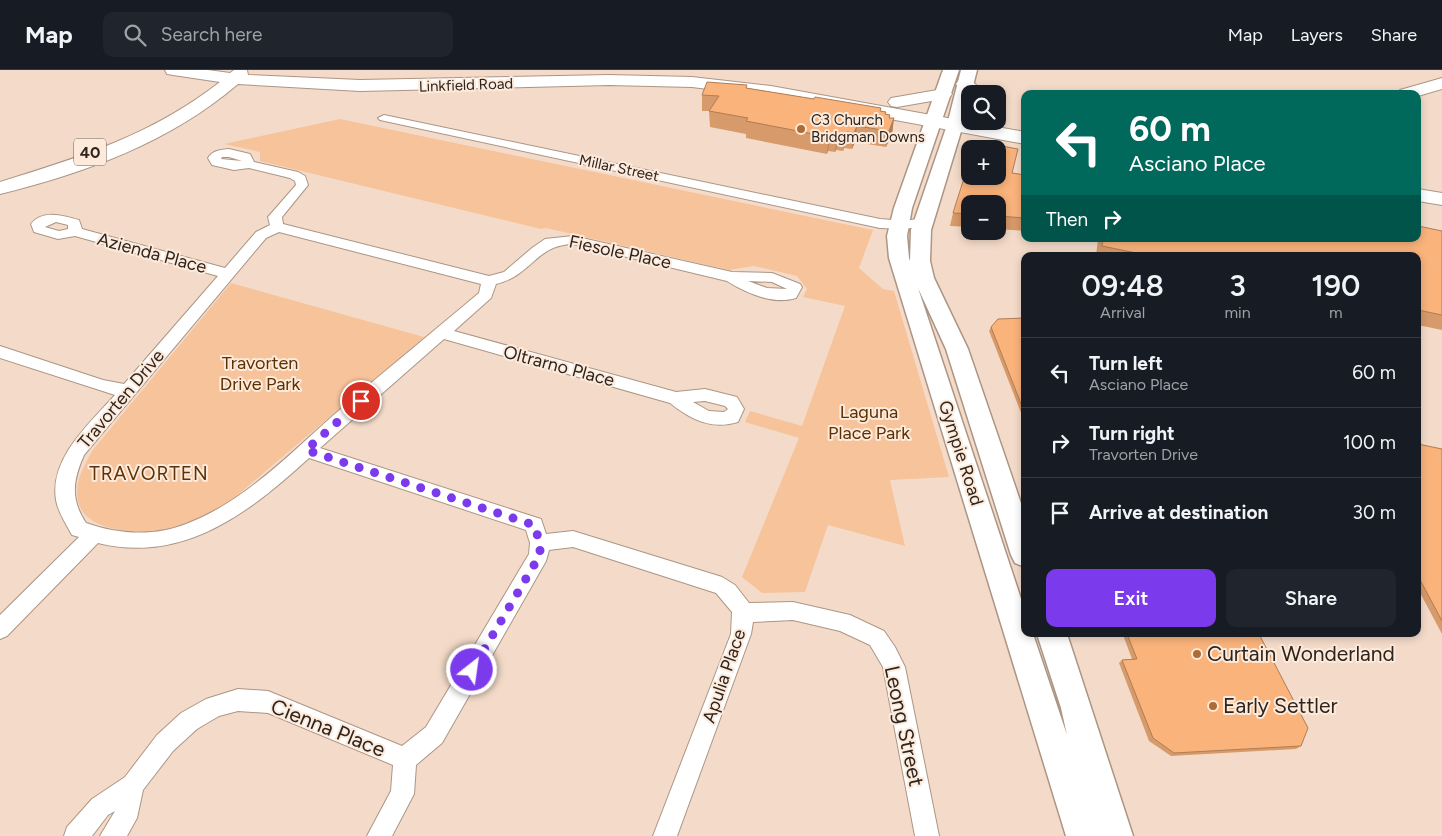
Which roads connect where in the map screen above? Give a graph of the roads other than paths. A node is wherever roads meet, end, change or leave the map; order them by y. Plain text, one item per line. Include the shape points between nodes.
1 (173, 70) edge
2 (951, 70) edge
3 (195, 74) junction
4 (231, 77) edge
5 (970, 83) edge
6 (1442, 83) edge
7 (1419, 90) edge
8 (192, 101) junction
9 (938, 108) junction
10 (901, 109) junction
11 (384, 118) dead end
12 (958, 123) edge
13 (1021, 124) edge
14 (1006, 126) edge
15 (1006, 129) edge
16 (1021, 136) edge
17 (927, 140) junction
18 (249, 164) dead end
19 (0, 181) edge
20 (0, 188) edge
21 (1421, 196) edge
22 (1442, 199) edge
23 (1421, 202) edge
24 (1442, 205) edge
25 (908, 219) junction
26 (277, 227) junction
27 (75, 232) dead end
28 (228, 274) junction
29 (732, 277) dead end
30 (489, 281) junction
31 (442, 333) junction
32 (0, 352) edge
33 (128, 391) junction
34 (676, 398) dead end
35 (306, 450) junction
36 (94, 535) junction
37 (540, 543) junction
38 (1021, 543) edge
39 (742, 613) junction
40 (0, 629) edge
41 (1053, 637) edge
42 (405, 758) junction
43 (133, 785) junction
44 (76, 836) edge
45 (112, 836) edge
46 (379, 836) edge
47 (665, 836) edge
48 (927, 836) edge
49 (1083, 836) edge
50 (1116, 836) edge

1 - 3 main road, Linkfield Road
2 - 9 main road, Gympie Road
3 - 4 main road, Linkfield Road
3 - 8 main road
4 - 8 main road, 40
4 - 10 main road, Linkfield Road / 40 via 378,78 699,72 766,79
4 - 10 main road, Linkfield Road / 40 via 278,89 295,85 376,87 674,81
4 - 20 main road, 40 via 176,121 139,140
5 - 12 main road, Gympie Road
6 - 7 main road
8 - 19 main road, 40 via 106,146
9 - 10 main road, Linkfield Road / 40
9 - 10 main road
9 - 12 main road, Linkfield Road / 40
9 - 17 main road, Gympie Road
10 - 17 main road via 918,134
11 - 25 street, Millar Street via 855,216 884,225
12 - 25 main road, Gympie Road
13 - 14 main road
15 - 16 main road
17 - 25 main road, Gympie Road
18 - 26 street via 301,179 302,185 275,218
21 - 22 main road
23 - 24 main road
25 - 38 main road, Gympie Road via 919,238 921,270 955,342
25 - 49 main road, Gympie Road via 898,249 903,274
26 - 28 street, Travorten Drive via 260,235
26 - 30 street
27 - 28 street, Azienda Place
28 - 33 street, Travorten Drive
29 - 30 street, Fiesole Place via 557,239 545,244 509,275
30 - 31 street, Travorten Drive via 486,295
31 - 34 street, Oltrarno Place
31 - 35 street, Travorten Drive
32 - 33 street via 102,386
33 - 36 street, Travorten Drive via 77,452 66,476 64,496 69,515 79,529
35 - 36 street, Travorten Drive via 238,505 203,526 146,542
35 - 37 street via 534,525
36 - 40 street
37 - 39 street, Apulia Place via 573,539 722,586 739,600
37 - 42 street via 540,555 434,735
39 - 47 street, Apulia Place via 741,634
39 - 48 street, Leong Street via 793,611 843,622 876,638 894,668
41 - 50 main road
42 - 43 street, Cienna Place via 268,702 238,700 214,707 189,721 165,743
42 - 46 street via 402,794
43 - 44 street, Cienna Place via 100,807
43 - 45 street, Cienna Place via 125,818

